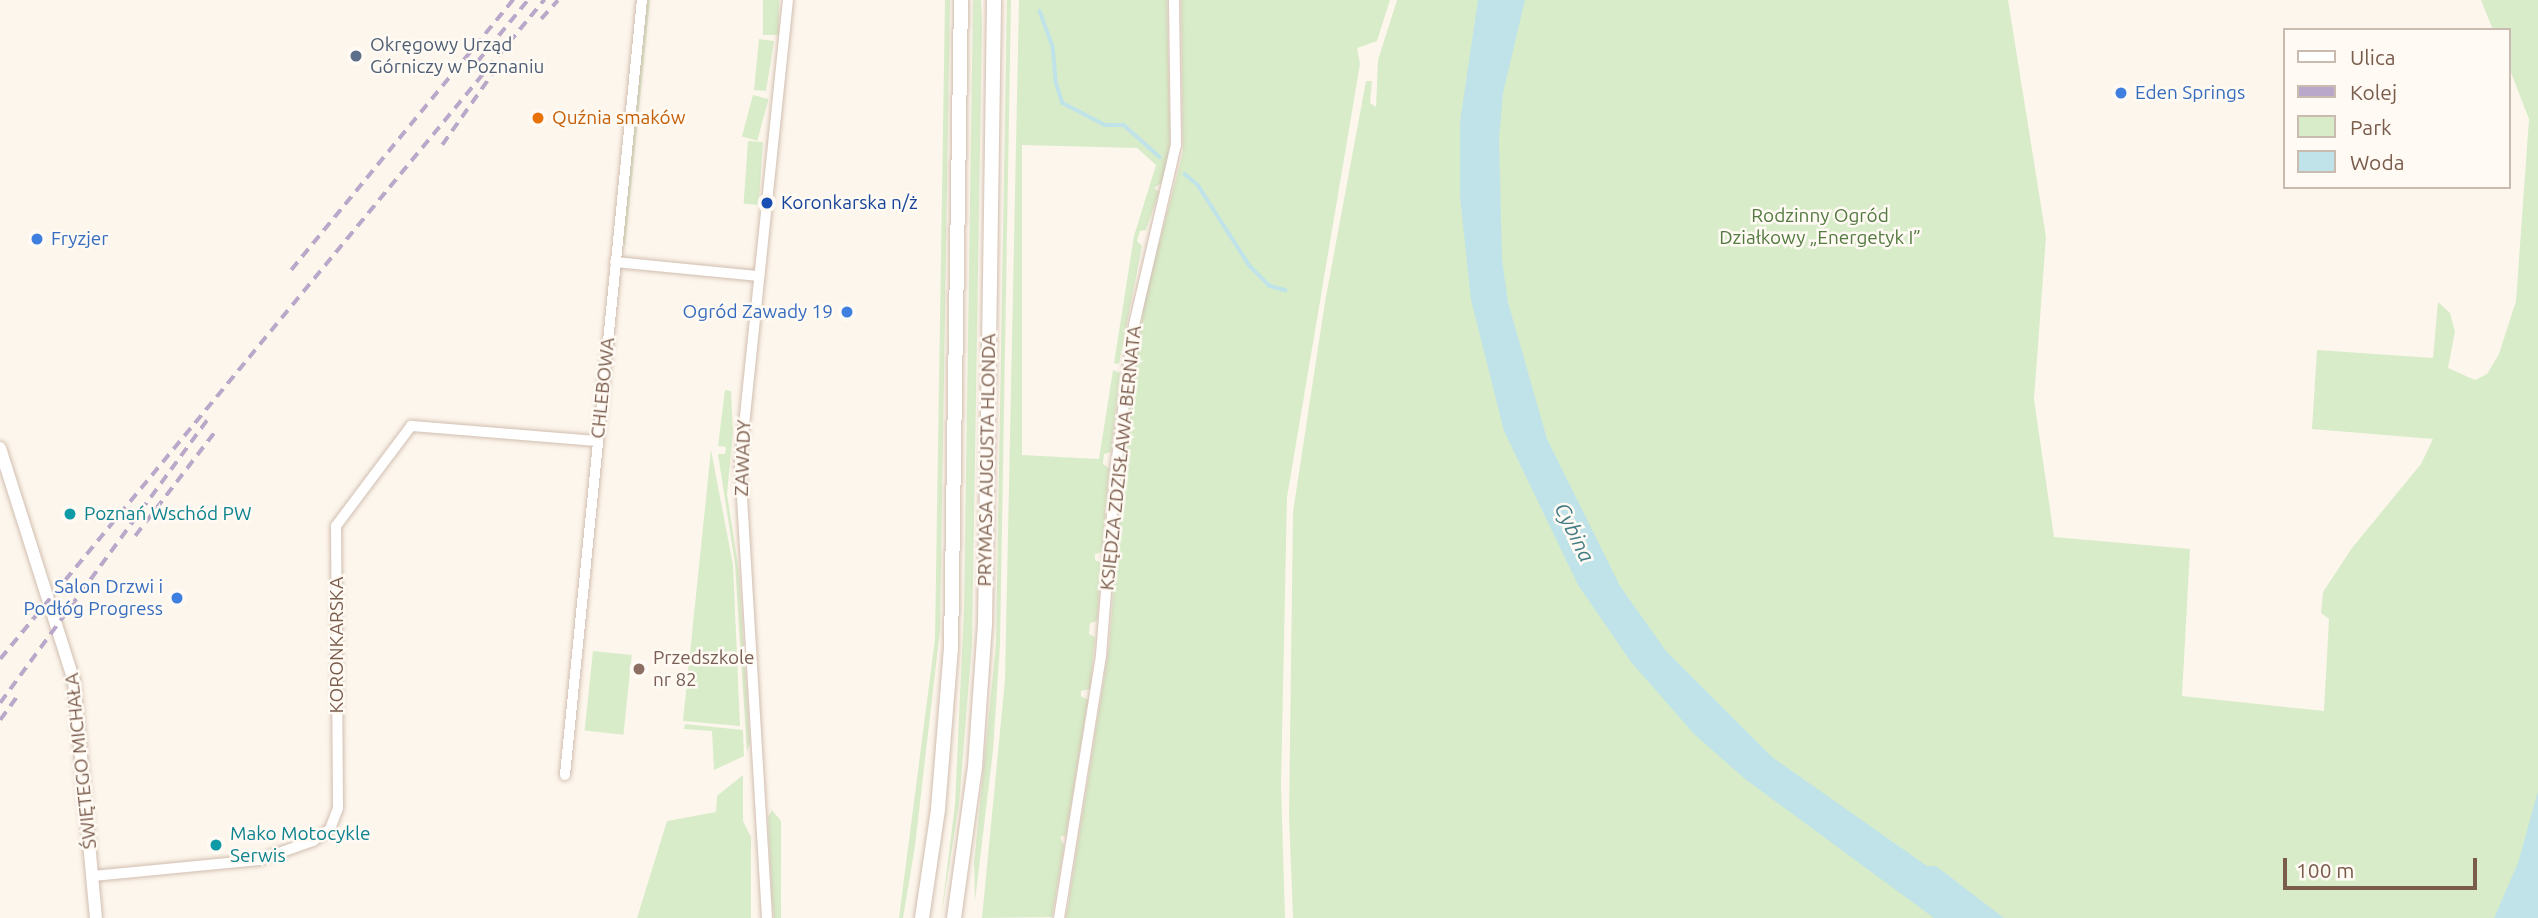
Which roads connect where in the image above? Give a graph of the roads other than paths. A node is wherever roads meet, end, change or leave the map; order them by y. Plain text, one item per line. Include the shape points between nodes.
1 (788, 0) edge
2 (961, 0) edge
3 (993, 0) edge
4 (1174, 0) edge
5 (642, 1) edge
6 (615, 262) junction
7 (759, 275) junction
8 (597, 441) junction
9 (0, 447) edge
10 (565, 775) dead end
11 (93, 876) junction
12 (96, 918) edge
13 (767, 918) edge
14 (922, 918) edge
15 (954, 918) edge
16 (1059, 918) edge

1 - 7 street, ZAWADY
2 - 14 main road, PRYMASA AUGUSTA HLONDA via 951,649 939,809
3 - 15 main road, PRYMASA AUGUSTA HLONDA via 985,624 975,767
4 - 16 street, KSIĘDZA ZDZISŁAWA BERNATA via 1176,145 1134,325 1116,466 1097,687
5 - 6 street, CHLEBOWA
6 - 7 street
6 - 8 street, CHLEBOWA
7 - 13 street, ZAWADY via 740,474
8 - 10 street, CHLEBOWA
8 - 11 street, KORONKARSKA via 411,426 337,526 338,808 330,829 313,841 259,860
9 - 11 street, ŚWIĘTEGO MICHAŁA via 73,673
11 - 12 street, ŚWIĘTEGO MICHAŁA

